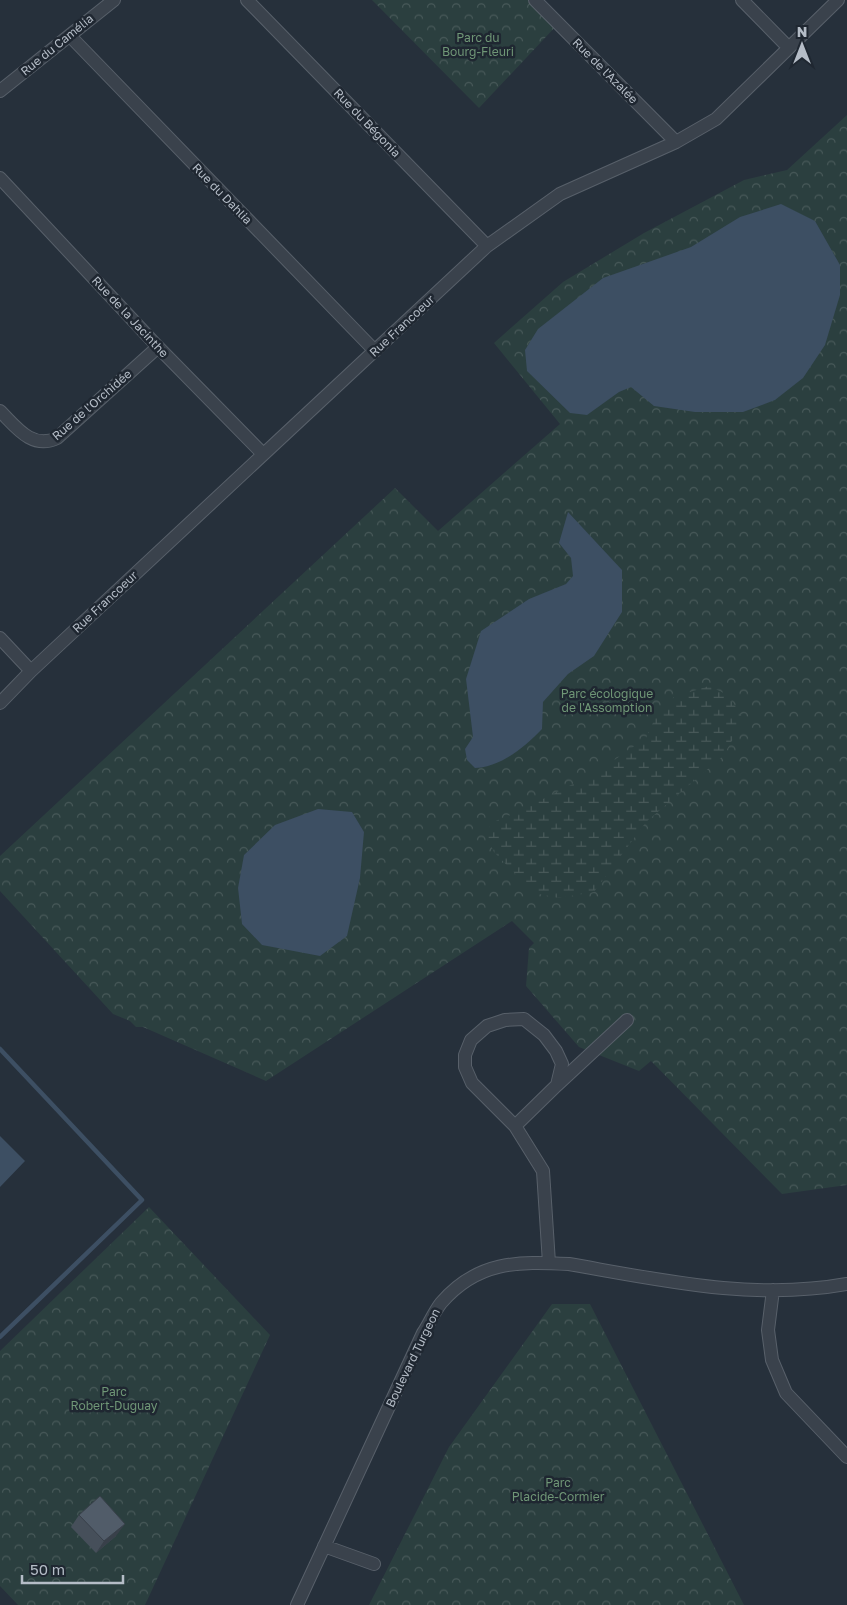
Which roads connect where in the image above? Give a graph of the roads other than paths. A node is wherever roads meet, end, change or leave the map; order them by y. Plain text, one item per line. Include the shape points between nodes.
1 (114, 0) edge
2 (247, 0) edge
3 (535, 0) edge
4 (742, 0) edge
5 (838, 0) edge
6 (70, 36) junction
7 (788, 47) junction
8 (0, 90) edge
9 (676, 142) junction
10 (0, 178) edge
11 (487, 246) junction
12 (158, 347) junction
13 (375, 351) junction
14 (0, 411) edge
15 (263, 454) junction
16 (0, 638) edge
17 (31, 671) junction
18 (0, 703) edge
19 (627, 1020) dead end
20 (557, 1085) junction
21 (515, 1126) junction
22 (548, 1262) junction
23 (847, 1284) edge
24 (773, 1290) junction
25 (847, 1441) edge
26 (833, 1442) junction
27 (847, 1457) edge
28 (324, 1546) junction
29 (374, 1564) dead end
30 (297, 1605) edge

1 - 6 street, Rue du Camélia
2 - 11 street, Rue du Bégonia
3 - 9 street, Rue de l'Azalée
4 - 7 street
5 - 7 street, Rue Francoeur
6 - 8 street, Rue du Camélia
6 - 13 street, Rue du Dahlia
7 - 9 street, Rue Francoeur via 716,119
9 - 11 street, Rue Francoeur via 560,194
10 - 12 street, Rue de la Jacinthe
11 - 13 street, Rue Francoeur
12 - 14 street, Rue de l'Orchidée via 57,438 48,442 37,442 25,436
12 - 15 street, Rue de la Jacinthe
13 - 15 street, Rue Francoeur
15 - 17 street, Rue Francoeur
16 - 17 street
17 - 18 street, Rue Francoeur
19 - 20 street
20 - 21 street
20 - 21 street via 562,1064 556,1051 524,1019 486,1026 476,1035 465,1055 464,1067 472,1084
21 - 22 street via 543,1171
22 - 24 street, Boulevard Turgeon via 707,1288
22 - 28 street, Boulevard Turgeon via 518,1262 480,1272 440,1304 423,1333
23 - 24 street, Boulevard Turgeon via 819,1289
24 - 26 street via 768,1330 772,1360 786,1393
25 - 26 street
26 - 27 street
28 - 29 street
28 - 30 street, Boulevard Turgeon

